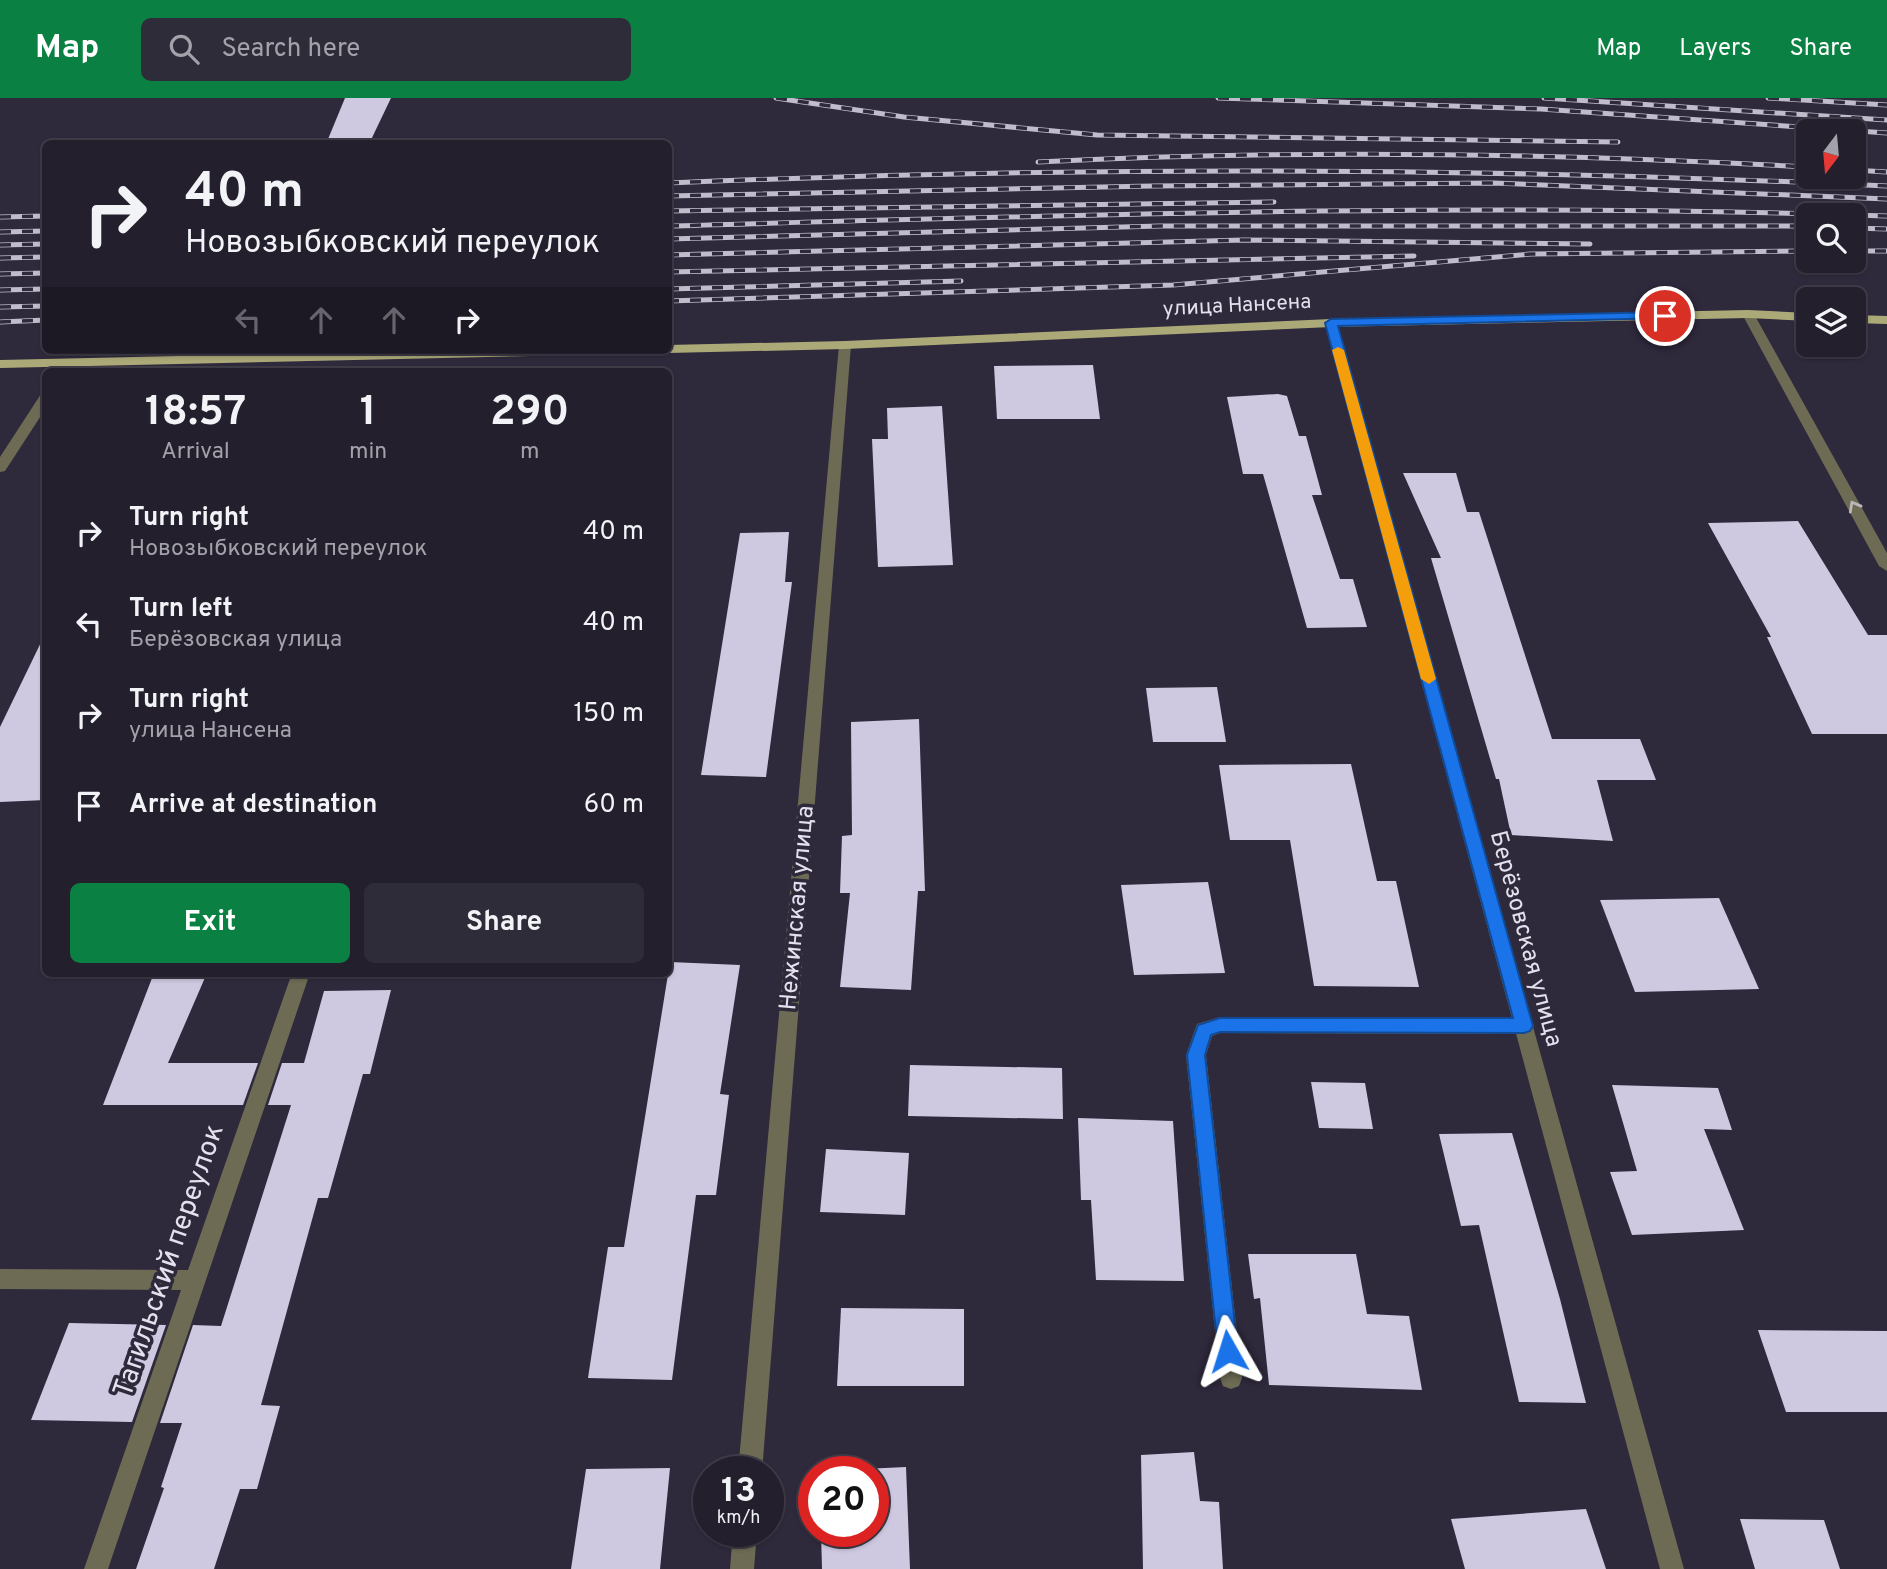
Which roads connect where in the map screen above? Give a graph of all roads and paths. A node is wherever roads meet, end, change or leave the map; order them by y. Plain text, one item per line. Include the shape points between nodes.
1 (1748, 314) junction
2 (1796, 316) edge
3 (1866, 319) edge
4 (1887, 320) edge
5 (1331, 323) junction
6 (845, 345) junction
7 (672, 349) edge
8 (482, 354) edge
9 (0, 364) edge
10 (64, 366) edge
11 (42, 403) edge
12 (0, 468) edge
13 (1887, 566) edge
14 (299, 977) edge
15 (1524, 1026) junction
16 (0, 1279) edge
17 (195, 1280) junction
18 (1231, 1378) dead end
19 (751, 1456) edge
20 (744, 1547) edge
21 (96, 1569) edge
22 (742, 1569) edge
23 (1672, 1569) edge

1 - 2 main road, улица Нансена
1 - 5 main road, улица Нансена
13 -> 1 street
3 - 4 main road
5 - 6 main road, улица Нансена
5 - 15 street, Берёзовская улица
6 - 7 main road, улица Нансена
6 - 19 street, Нежинская улица
8 - 10 main road
9 - 10 main road
11 - 12 street
14 - 17 street, Тагильский переулок
15 - 18 street via 1220,1025 1204,1030 1196,1055
15 - 23 street, Берёзовская улица
16 - 17 street
17 - 21 street, Тагильский переулок
20 - 22 street

